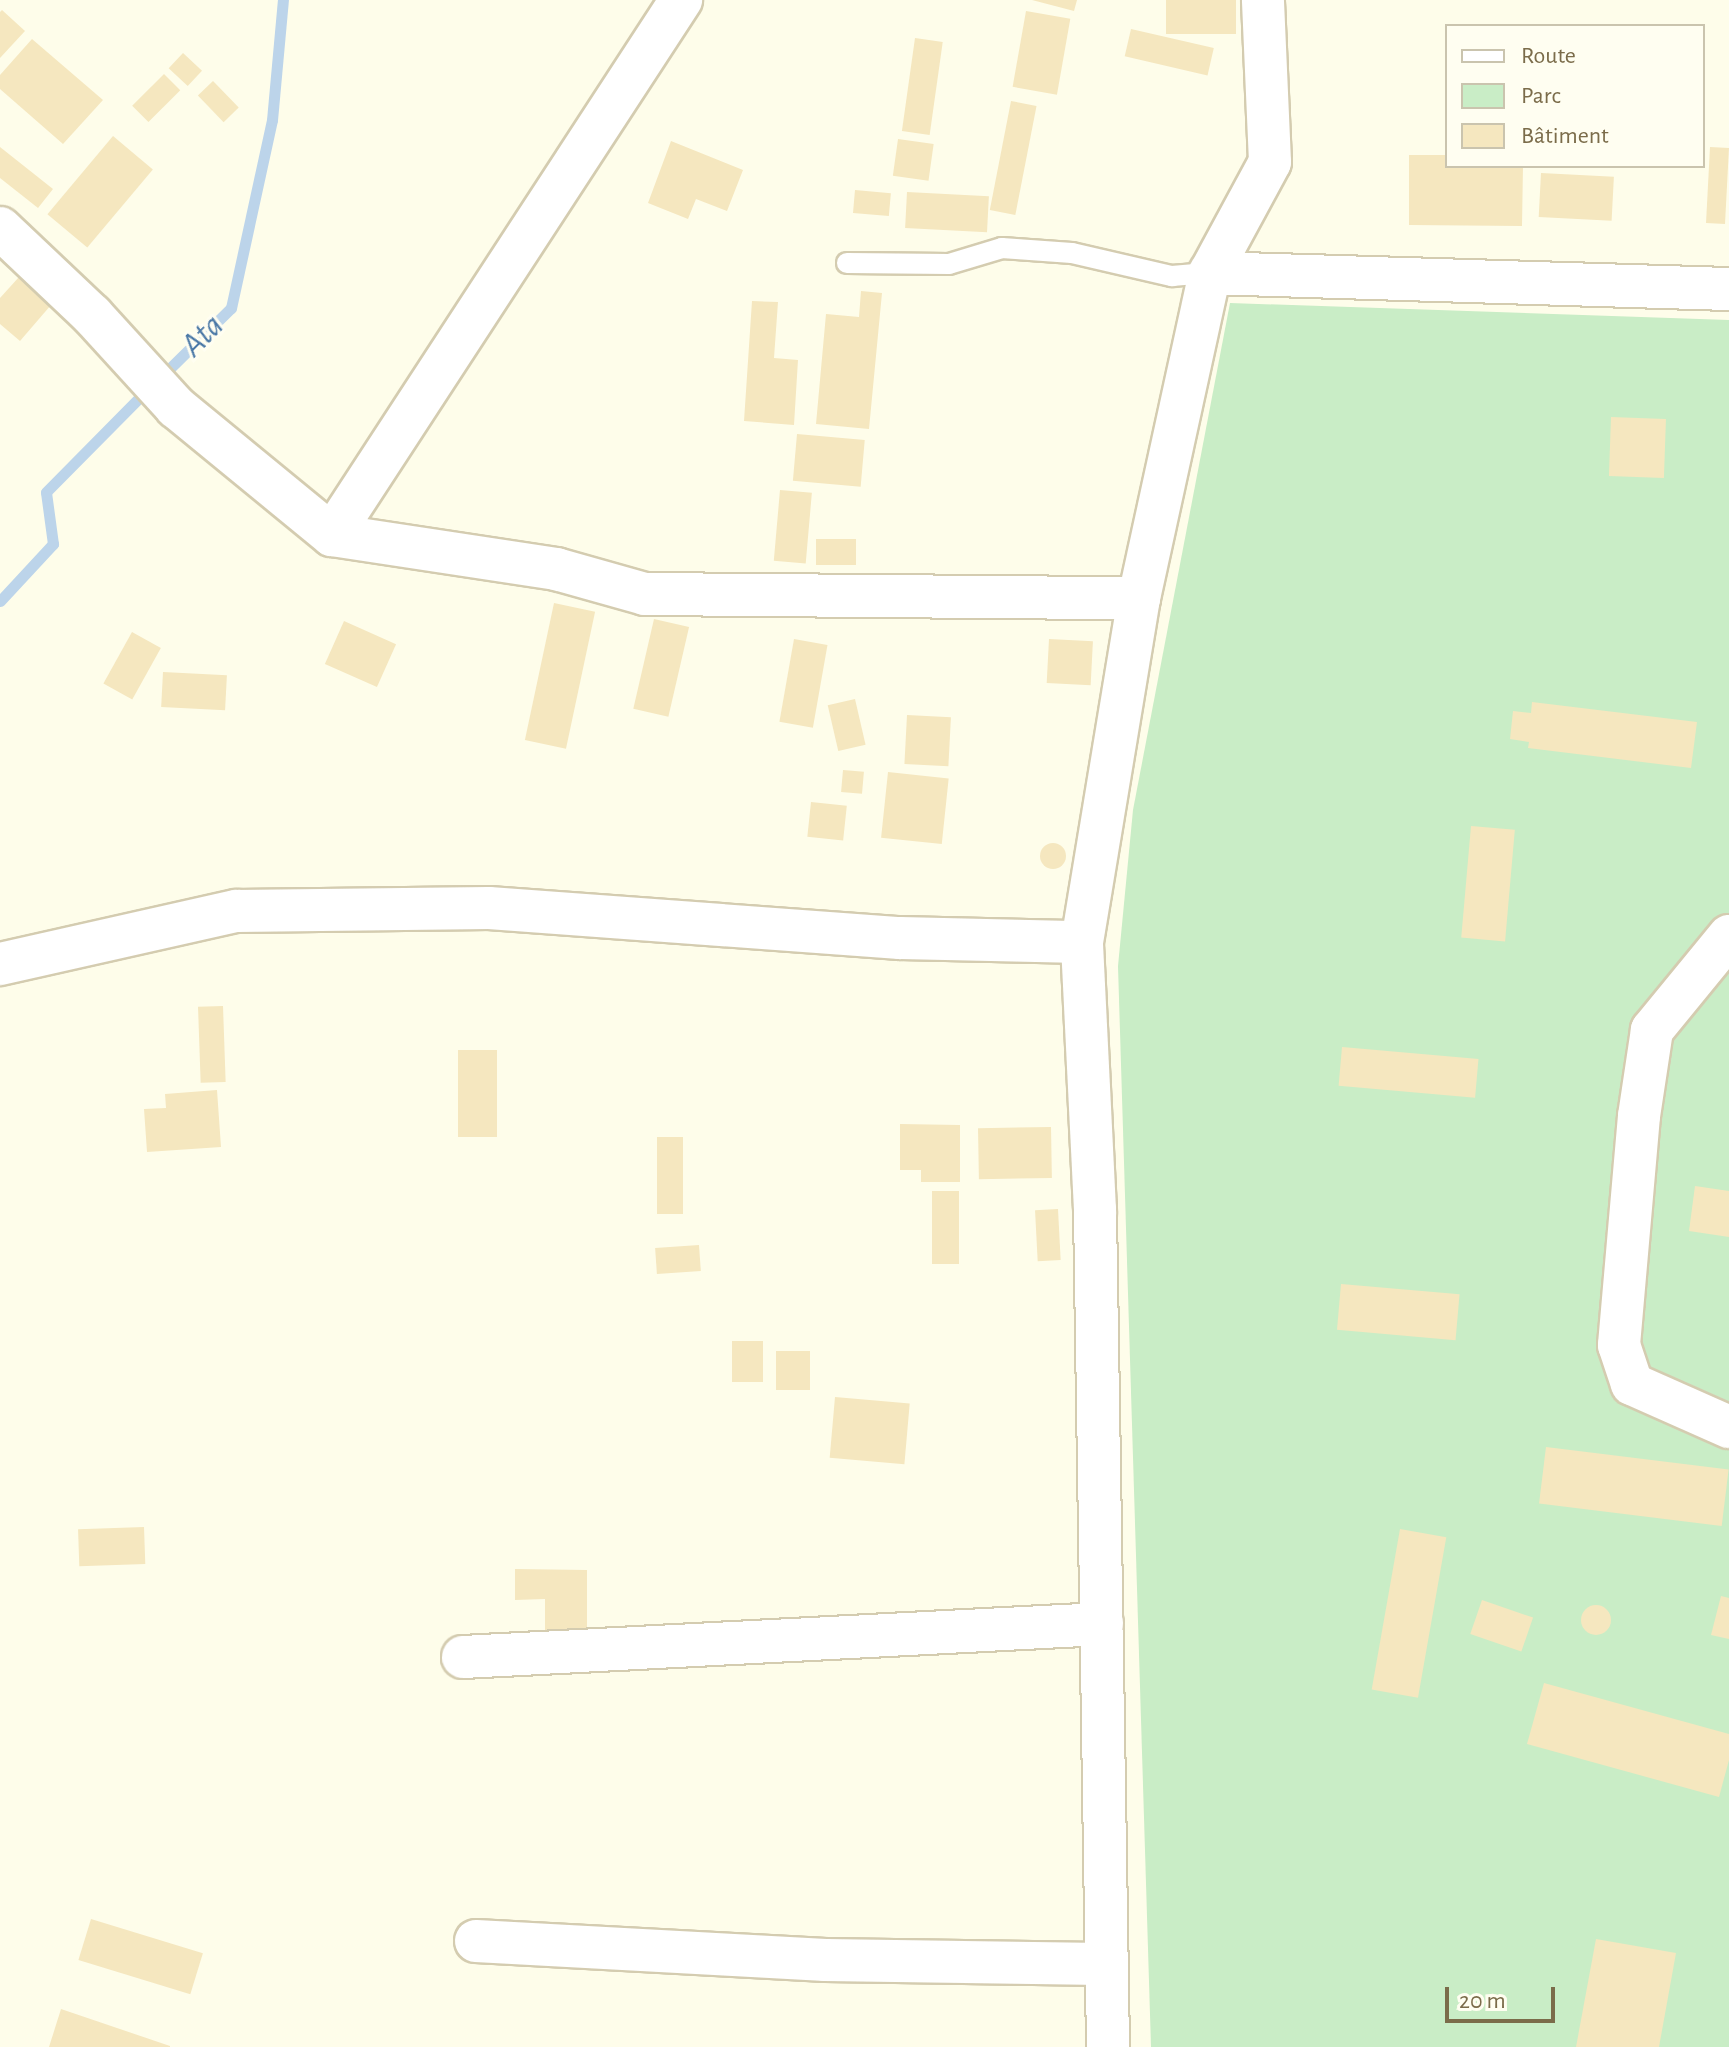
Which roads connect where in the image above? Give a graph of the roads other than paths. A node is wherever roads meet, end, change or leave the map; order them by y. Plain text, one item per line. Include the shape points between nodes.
1 (681, 0) edge
2 (1263, 0) edge
3 (0, 228) edge
4 (847, 263) dead end
5 (1210, 273) junction
6 (1729, 289) edge
7 (332, 535) junction
8 (1139, 598) junction
9 (1729, 936) edge
10 (1082, 942) junction
11 (0, 964) edge
12 (1729, 1427) edge
13 (1102, 1624) junction
14 (463, 1657) dead end
15 (476, 1941) dead end
16 (1103, 1964) junction
17 (1108, 2047) edge

1 - 7 street
2 - 5 street via 1270,162
3 - 7 street via 176,407
4 - 5 lane via 949,264 1002,248 1072,253 1172,276
5 - 6 street
5 - 8 street
7 - 8 street via 556,569 645,594
8 - 10 street
9 - 12 street via 1652,1030 1619,1345 1632,1384
10 - 11 street via 900,938 489,908 236,911
10 - 13 street via 1095,1210
13 - 14 street
13 - 16 street
15 - 16 street via 825,1960
16 - 17 street

